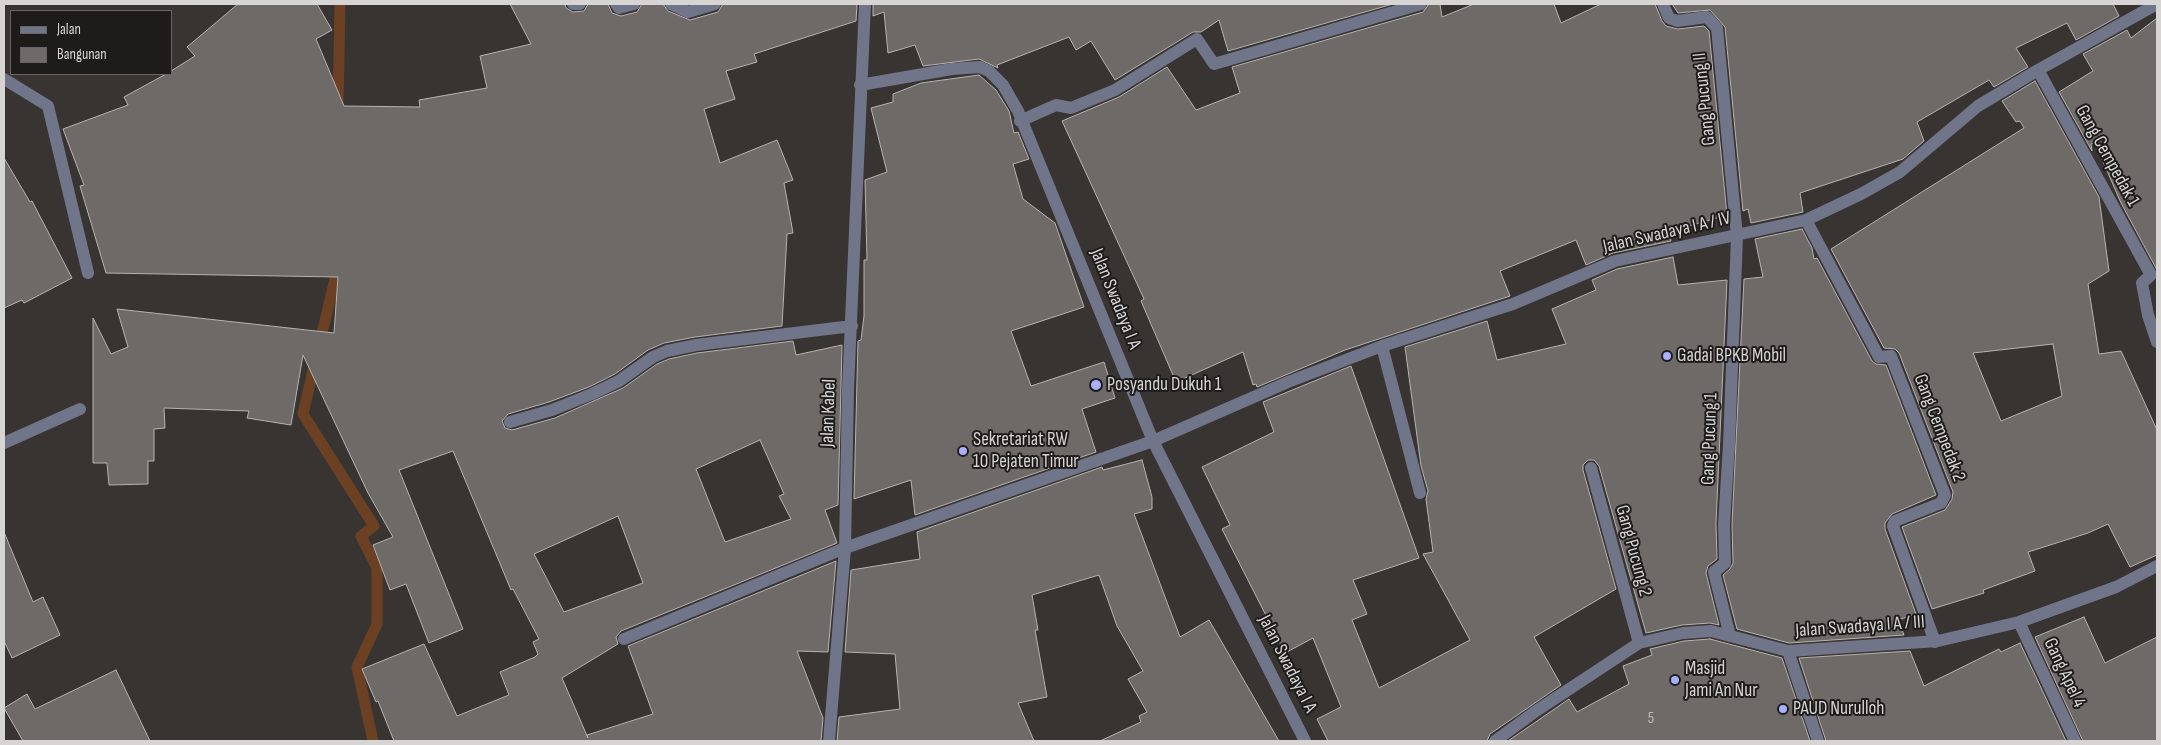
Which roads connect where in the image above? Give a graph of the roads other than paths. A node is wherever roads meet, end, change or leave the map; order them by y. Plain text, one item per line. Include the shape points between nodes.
1 (573, 4) edge
2 (580, 4) edge
3 (616, 4) edge
4 (634, 4) edge
5 (671, 4) edge
6 (716, 4) edge
7 (865, 4) edge
8 (1421, 4) edge
9 (1663, 4) edge
10 (2157, 4) edge
11 (2038, 70) junction
12 (4, 79) edge
13 (860, 85) junction
14 (1020, 121) junction
15 (1806, 220) junction
16 (1737, 236) junction
17 (88, 273) dead end
18 (852, 326) junction
19 (2157, 342) edge
20 (1382, 346) junction
21 (80, 409) dead end
22 (510, 422) dead end
23 (1153, 441) junction
24 (4, 443) edge
25 (1591, 468) dead end
26 (1420, 493) dead end
27 (845, 548) junction
28 (2157, 566) edge
29 (2019, 622) junction
30 (1730, 636) junction
31 (624, 639) dead end
32 (1934, 642) junction
33 (1639, 643) junction
34 (1788, 651) junction
35 (829, 741) edge
36 (1305, 741) edge
37 (1495, 741) edge
38 (1818, 741) edge
39 (2075, 741) edge

1 - 2 street
3 - 4 street via 621,8
5 - 6 street via 688,12
7 - 13 street, Jalan Kabel
8 - 14 street via 1214,64 1197,39 1115,90 1071,108 1056,105
9 - 16 street, Gang Pucung II via 1669,18 1677,21 1707,18 1717,28
10 - 11 street, Jalan Swadaya I A / IV
11 - 15 street, Jalan Swadaya I A / IV via 1978,106 1900,172
11 - 19 street, Gang Cempedak 1 via 2151,275 2142,283
12 - 17 street via 48,106
13 - 14 street, Jalan Swadaya I A via 980,67 1003,85
13 - 18 street, Jalan Kabel
14 - 23 street, Jalan Swadaya I A
15 - 16 street, Jalan Swadaya I A / IV
15 - 32 street, Gang Cempedak 2 via 1879,357 1891,356 1945,495 1941,502 1895,521 1893,526
16 - 20 street, Jalan Swadaya I A / IV via 1615,261 1513,304
16 - 30 street, Gang Pucung 1 via 1725,563 1714,572
18 - 22 street via 667,351 592,394
18 - 27 street, Jalan Kabel
20 - 23 street, Jalan Swadaya I A / IV via 1288,382
20 - 26 street
21 - 24 street
23 - 27 street, Jalan Swadaya I A / IV
23 - 36 street, Jalan Swadaya I A
25 - 33 street, Gang Pucung 2
27 - 31 street, Jalan Swadaya I A / IV
27 - 35 street, Jalan Kabel
28 - 29 street, Jalan Swadaya I A / III via 2116,587
29 - 32 street, Jalan Swadaya I A / III
29 - 39 street, Gang Apel 4
30 - 33 street, Jalan Swadaya I A / III via 1711,632 1683,633
30 - 34 street, Jalan Swadaya I A / III
32 - 34 street, Jalan Swadaya I A / III
33 - 37 street, Jalan Swadaya I A / III
34 - 38 street

